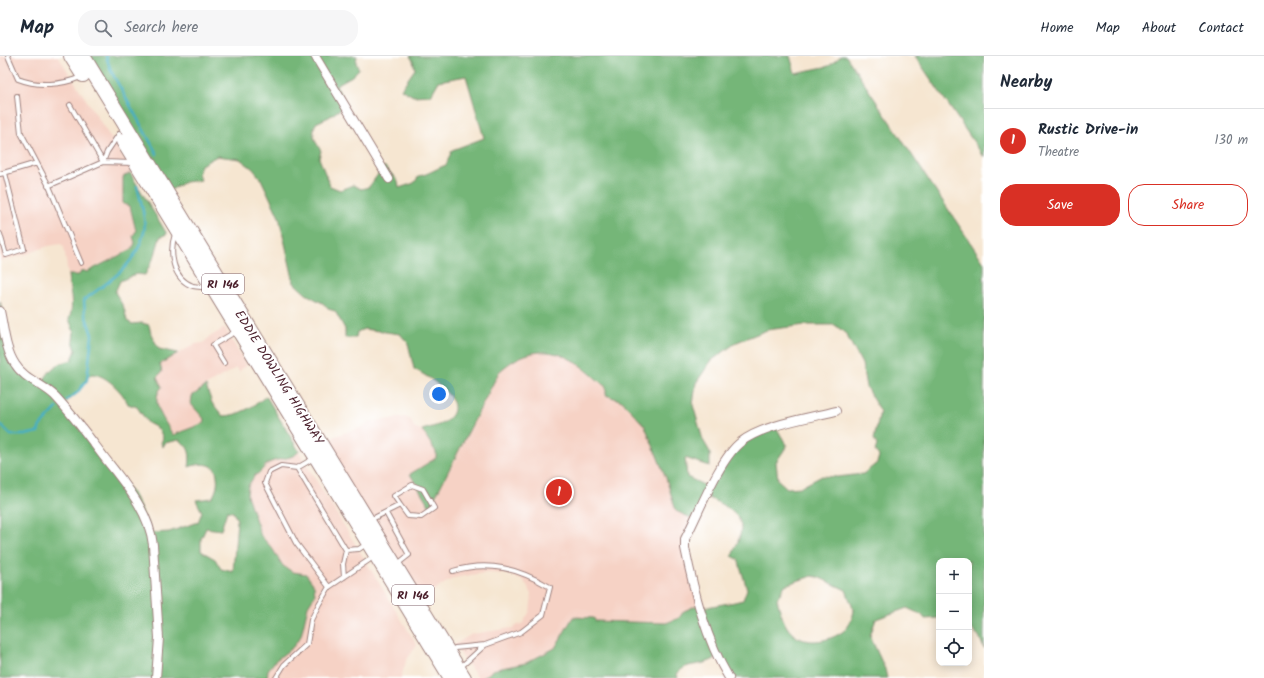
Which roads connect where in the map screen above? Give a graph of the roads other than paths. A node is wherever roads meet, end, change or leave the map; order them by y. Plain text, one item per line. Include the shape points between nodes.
1 (14, 56) edge
2 (71, 56) edge
3 (83, 56) edge
4 (315, 56) edge
5 (9, 57) edge
6 (84, 76) junction
7 (17, 96) dead end
8 (70, 105) dead end
9 (119, 134) junction
10 (37, 162) junction
11 (102, 162) junction
12 (137, 163) junction
13 (5, 173) junction
14 (0, 174) edge
15 (389, 179) dead end
16 (48, 186) junction
17 (176, 230) junction
18 (0, 234) edge
19 (81, 263) dead end
20 (212, 288) junction
21 (226, 310) junction
22 (0, 311) edge
23 (236, 332) junction
24 (224, 363) dead end
25 (836, 411) dead end
26 (303, 465) junction
27 (400, 505) junction
28 (386, 513) junction
29 (366, 516) junction
30 (362, 547) junction
31 (346, 550) junction
32 (369, 560) junction
33 (400, 562) junction
34 (453, 571) dead end
35 (344, 577) junction
36 (329, 587) junction
37 (485, 645) junction
38 (455, 648) junction
39 (464, 664) junction
40 (156, 678) edge
41 (276, 678) edge
42 (442, 678) edge
43 (451, 678) edge
44 (464, 678) edge
45 (473, 678) edge
46 (729, 678) edge

1 - 5 lane
2 - 6 highway, EDDIE DOWLING HIGHWAY / RI 146
3 - 29 highway, EDDIE DOWLING HIGHWAY / RI 146
4 - 15 street
5 - 6 lane via 18,80 30,84 67,83
6 - 9 highway, EDDIE DOWLING HIGHWAY / RI 146
7 - 10 lane via 21,133
8 - 11 lane
9 - 11 lane
9 - 12 highway, EDDIE DOWLING HIGHWAY / RI 146
10 - 13 lane
10 - 16 lane
11 - 12 lane
11 - 16 lane
12 - 17 highway, EDDIE DOWLING HIGHWAY / RI 146
13 - 14 lane
13 - 18 lane via 24,249 6,255
16 - 19 lane
17 - 20 highway, EDDIE DOWLING HIGHWAY / RI 146
17 - 20 lane via 171,251 181,278 194,286
20 - 21 highway, EDDIE DOWLING HIGHWAY / RI 146
21 - 23 highway
21 - 43 highway, EDDIE DOWLING HIGHWAY / RI 146
22 - 40 street via 14,364 62,404 143,512 150,529 159,638
23 - 24 lane via 213,345
23 - 26 highway
25 - 46 street via 764,430 740,442 725,459 688,531 685,548 703,616 721,665
26 - 30 highway
26 - 31 lane
26 - 36 lane via 281,466 269,472 265,484 296,543
27 - 27 lane via 394,496 412,485 423,489 434,508 421,517 408,516
27 - 28 lane
28 - 29 lane
28 - 33 lane via 409,555
29 - 33 highway
29 - 44 highway, EDDIE DOWLING HIGHWAY / RI 146
30 - 31 lane
30 - 32 highway
31 - 35 lane
32 - 35 lane
32 - 42 highway
33 - 38 highway
34 - 37 lane via 467,567 501,568 520,572 550,587 543,615 521,632
35 - 36 lane
36 - 41 lane via 311,620 307,644 284,665
37 - 38 lane
37 - 39 lane
38 - 39 highway
39 - 45 highway

